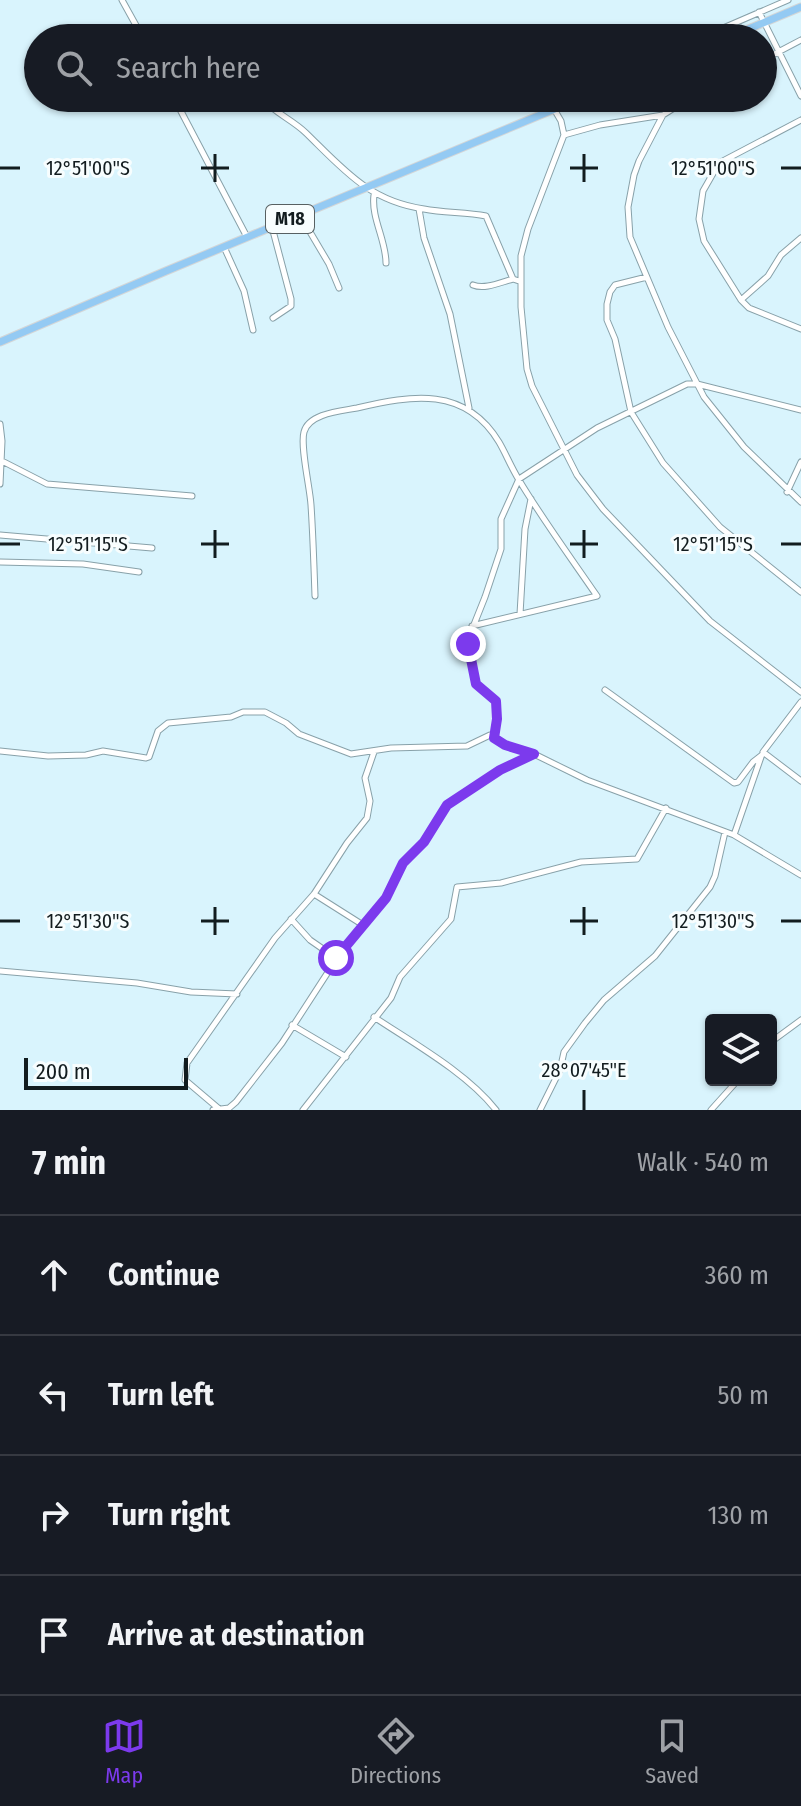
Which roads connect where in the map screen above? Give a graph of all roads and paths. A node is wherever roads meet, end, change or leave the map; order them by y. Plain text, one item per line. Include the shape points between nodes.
1 (122, 0) edge
2 (788, 0) edge
3 (801, 7) edge
4 (759, 12) junction
5 (764, 22) junction
6 (135, 24) edge
7 (732, 24) edge
8 (759, 24) edge
9 (801, 40) edge
10 (778, 53) joint
11 (801, 96) edge
12 (181, 112) edge
13 (281, 112) edge
14 (547, 112) edge
15 (556, 112) edge
16 (668, 112) edge
17 (663, 115) junction
18 (801, 120) edge
19 (564, 135) junction
20 (363, 187) junction
21 (374, 195) junction
22 (419, 209) junction
23 (300, 215) junction
24 (272, 227) junction
25 (247, 237) junction
26 (801, 238) edge
27 (224, 247) junction
28 (386, 263) dead end
29 (647, 277) junction
30 (516, 280) junction
31 (473, 285) dead end
32 (339, 288) dead end
33 (741, 300) junction
34 (273, 318) dead end
35 (801, 329) edge
36 (253, 330) dead end
37 (0, 342) edge
38 (697, 384) junction
39 (469, 408) junction
40 (801, 410) edge
41 (631, 412) junction
42 (0, 424) edge
43 (564, 448) junction
44 (2, 461) edge
45 (801, 462) edge
46 (519, 479) junction
47 (0, 484) edge
48 (787, 492) junction
49 (192, 496) dead end
50 (531, 498) junction
51 (801, 502) edge
52 (0, 535) edge
53 (152, 548) dead end
54 (0, 562) edge
55 (139, 572) dead end
56 (801, 592) edge
57 (315, 596) dead end
58 (520, 614) junction
59 (472, 626) junction
60 (605, 690) dead end
61 (801, 692) edge
62 (801, 702) edge
63 (494, 738) junction
64 (0, 751) edge
65 (374, 751) junction
66 (534, 754) junction
67 (762, 754) junction
68 (801, 781) edge
69 (666, 808) junction
70 (725, 832) junction
71 (734, 835) junction
72 (801, 875) edge
73 (314, 894) junction
74 (291, 919) junction
75 (363, 925) junction
76 (336, 958) junction
77 (0, 971) edge
78 (237, 994) junction
79 (374, 1017) junction
80 (801, 1020) edge
81 (292, 1025) junction
82 (777, 1038) edge
83 (346, 1057) junction
84 (733, 1086) edge
85 (216, 1109) edge
86 (303, 1110) edge
87 (496, 1110) edge
88 (540, 1110) edge
89 (711, 1110) edge

1 - 6 street
2 - 4 street
3 - 5 main road
4 - 5 street
4 - 7 street
5 - 8 main road
9 - 10 street
10 - 11 street
12 - 25 street
13 - 20 street
14 - 20 main road, M18
15 - 19 street
16 - 17 street
17 - 19 street
17 - 29 street via 634,175 628,207 630,237
18 - 33 street via 719,163 703,191 700,231
19 - 30 street via 528,229
20 - 21 street
20 - 23 main road, M18
21 - 22 street
21 - 28 street
22 - 30 street via 486,216
22 - 39 street via 450,314
23 - 24 main road, M18
23 - 32 street
24 - 25 main road, M18
24 - 34 street via 291,299 291,306
25 - 27 main road, M18
26 - 33 street
27 - 36 street via 244,291
27 - 37 main road, M18
29 - 38 street
29 - 41 street via 615,285 607,304
30 - 31 street
30 - 43 street via 529,377
33 - 35 street
38 - 40 street
38 - 41 street
38 - 48 street via 744,447
39 - 46 street via 498,440
39 - 57 street via 424,397 394,399 319,416 308,425 304,443
41 - 43 street
41 - 56 street via 663,463 720,527
42 - 44 street
43 - 46 street
43 - 61 street via 586,489 710,621
44 - 47 street
44 - 49 street via 47,484
45 - 48 street
46 - 50 street
46 - 59 street via 501,519 501,549
48 - 51 street
50 - 58 street
50 - 58 street via 597,596
52 - 53 street
54 - 55 street
58 - 59 street
59 - 63 street via 468,644 473,678 498,709
60 - 67 street via 734,783
62 - 67 street
63 - 65 street via 486,735 467,746
63 - 66 street
64 - 65 street via 48,756 103,751 146,758 158,731 168,723 243,712 274,716 299,734 343,752
65 - 73 street via 365,778 367,818
66 - 69 street
66 - 75 street via 447,805
67 - 68 street
67 - 71 street
69 - 70 street
69 - 79 street via 637,859 581,862 501,883 457,887 451,919 400,977
70 - 71 street
70 - 88 street via 710,887 655,956 585,1023 566,1049
71 - 72 street
73 - 74 street
73 - 75 street
74 - 76 street
74 - 78 street
75 - 76 street
76 - 81 street
77 - 78 street
78 - 85 street via 187,1063 184,1075
79 - 83 street
79 - 87 street via 447,1067
80 - 82 street
81 - 83 street
81 - 85 street via 236,1102
83 - 86 street
84 - 89 street

